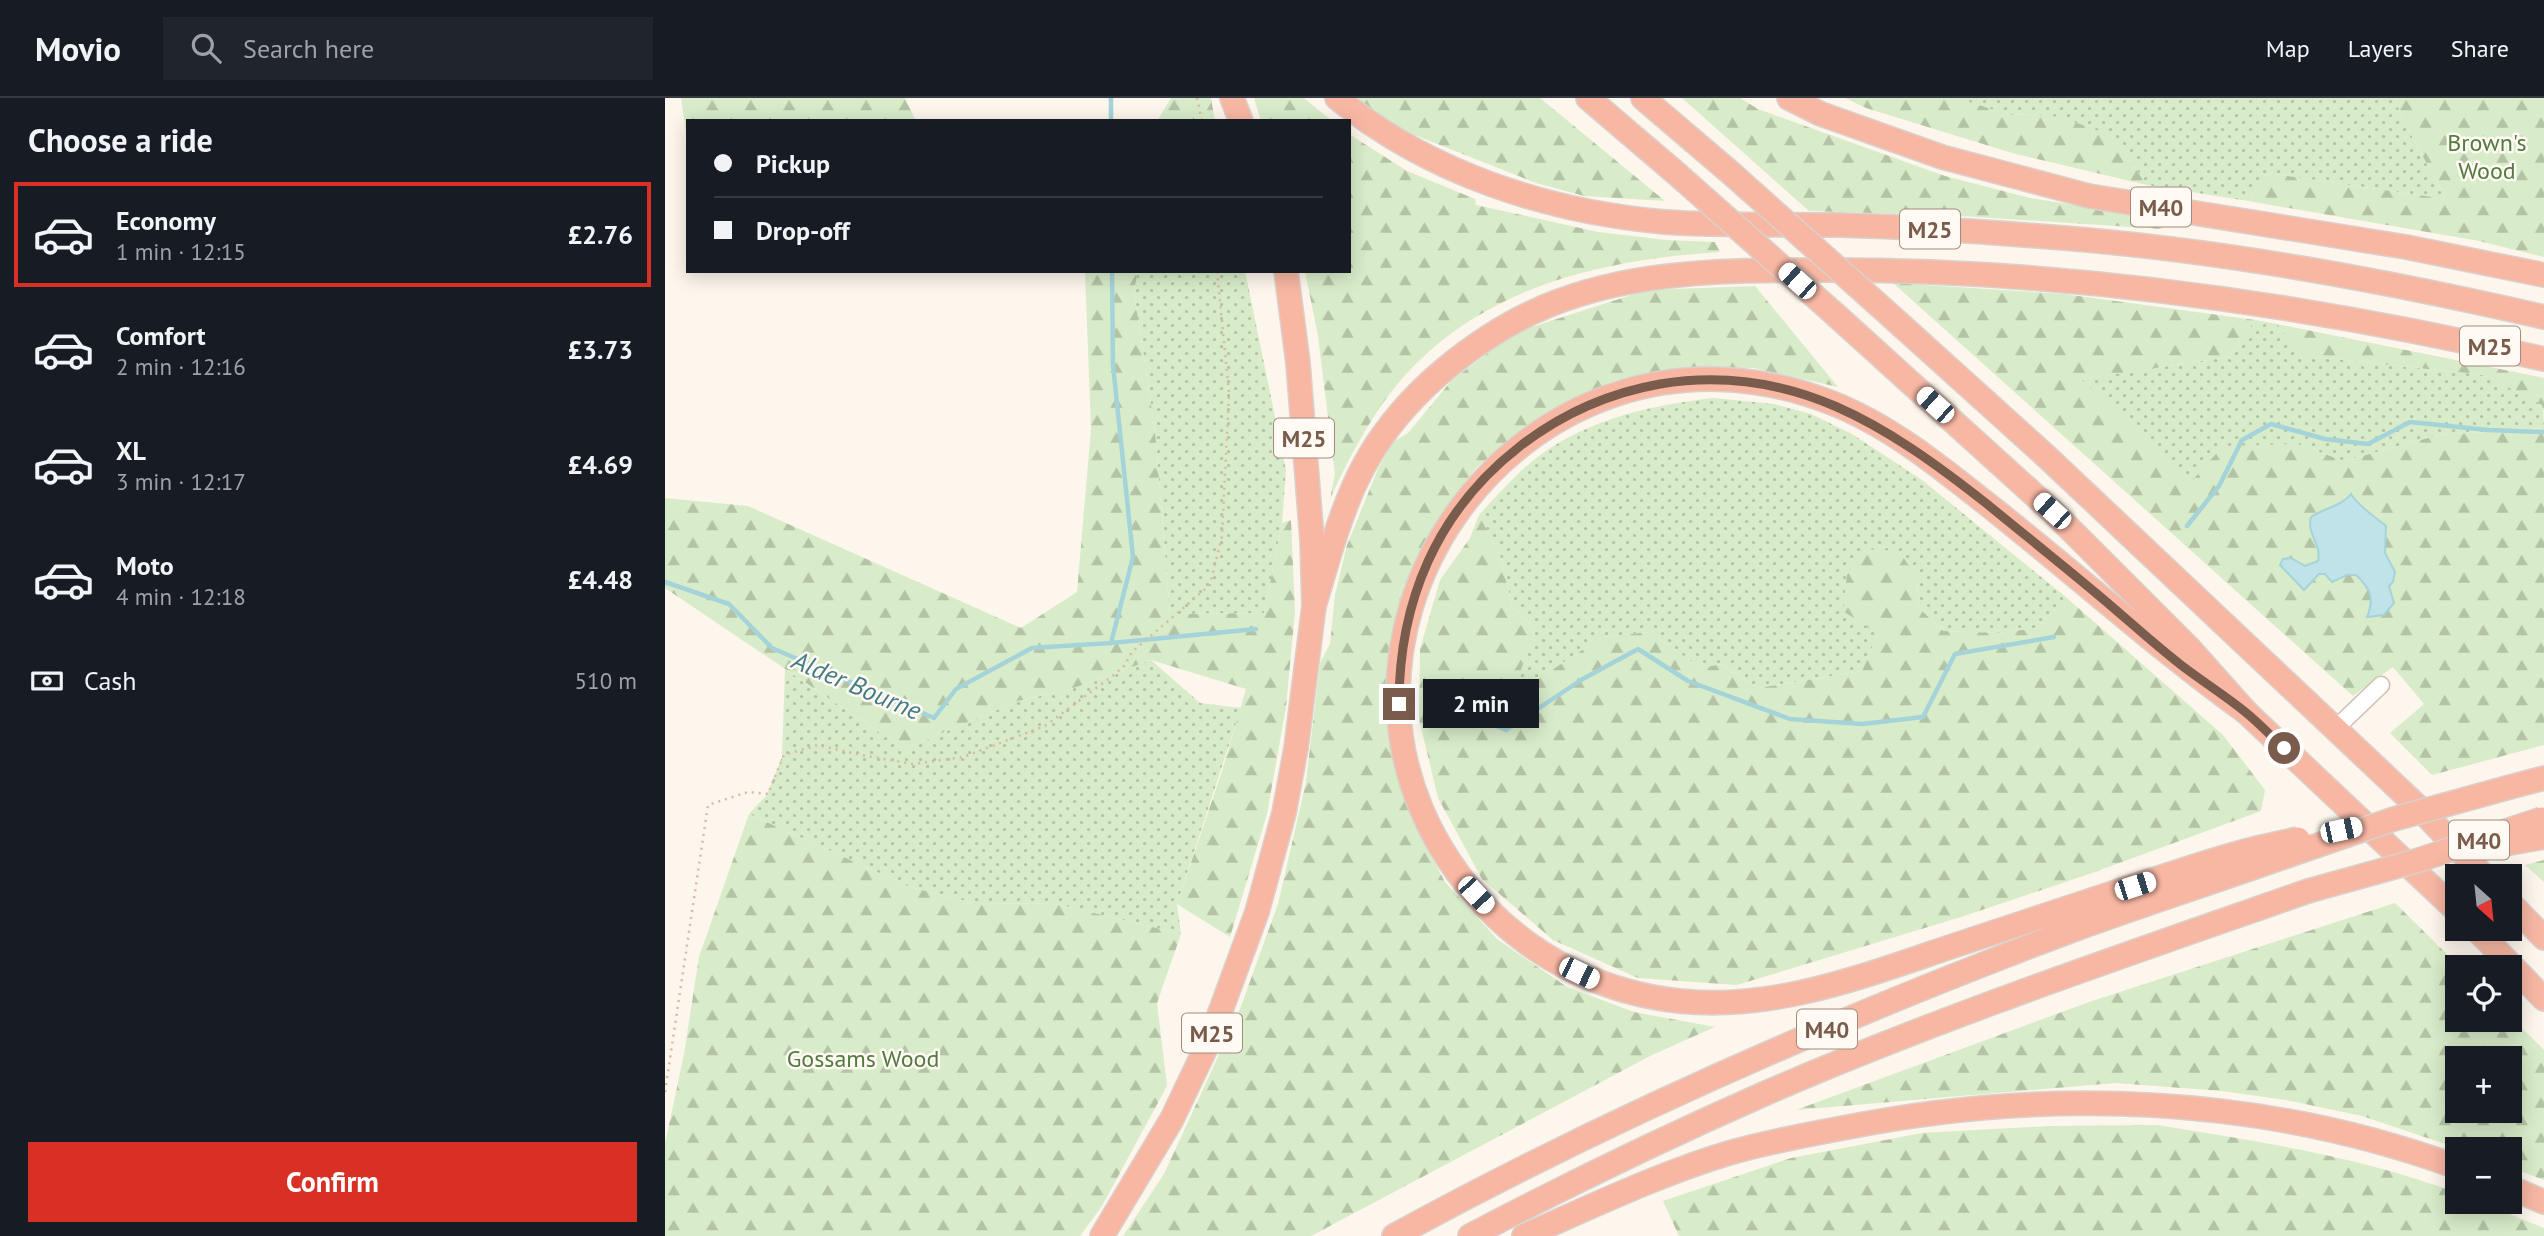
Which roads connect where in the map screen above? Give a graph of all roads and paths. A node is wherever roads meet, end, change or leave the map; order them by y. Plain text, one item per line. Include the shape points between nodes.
1 (1197, 98) edge
2 (1232, 98) edge
3 (1337, 98) edge
4 (1588, 98) edge
5 (1643, 98) edge
6 (1789, 98) edge
7 (1202, 119) edge
8 (1240, 119) edge
9 (1217, 273) edge
10 (1286, 273) edge
11 (2544, 275) edge
12 (2544, 317) edge
13 (2544, 359) edge
14 (1314, 606) junction
15 (2382, 685) dead end
16 (2246, 712) junction
17 (2335, 729) junction
18 (2544, 778) edge
19 (2543, 825) edge
20 (2269, 853) junction
21 (2473, 864) edge
22 (2445, 900) edge
23 (2522, 915) edge
24 (2544, 938) edge
25 (2489, 942) edge
26 (2544, 999) edge
27 (665, 1092) edge
28 (2445, 1163) edge
29 (2522, 1193) edge
30 (2544, 1202) edge
31 (1102, 1236) edge
32 (1394, 1236) edge
33 (1470, 1236) edge
34 (1524, 1236) edge

1 - 7 path
2 - 8 highway
3 - 12 highway, M25 via 1393,137 1468,175 1596,213 1686,223 1840,225 2067,238 2341,274
4 - 16 highway, bridge via 2052,511
5 - 17 highway, bridge via 2047,458
6 - 11 highway, M40 via 1941,157 2089,196 2393,244
9 - 27 path via 1229,393 1222,537 1210,585 1133,651 1124,666 1045,726 963,757 913,764 818,745 784,755 768,793 748,792 708,805
10 - 14 highway, M25 via 1298,362
13 - 14 highway, M25 via 2337,316 2080,282 1884,270 1743,270 1608,285 1559,300 1500,329 1430,382 1398,415 1353,489
14 - 31 highway, M25 via 1292,774 1257,912 1211,1037 1172,1119
15 - 17 lane
16 - 20 highway, M40 via 1905,443 1850,411 1809,395 1759,382 1717,379 1656,385 1596,402 1551,425 1497,464 1453,516 1423,569 1405,634 1399,681 1400,722 1412,779 1436,838 1464,881 1536,950 1597,982 1647,997 1723,1003 1796,994 2058,911
16 - 22 highway
17 - 21 highway
18 - 20 highway, M40, bridge
19 - 33 highway, M40, bridge via 2308,891 1997,1001 1690,1127
20 - 32 highway, M40 via 1734,1068
23 - 24 highway
25 - 26 highway
28 - 34 highway via 2359,1136 2237,1112 2086,1102 2009,1105 1908,1116 1774,1141 1674,1173
29 - 30 highway

